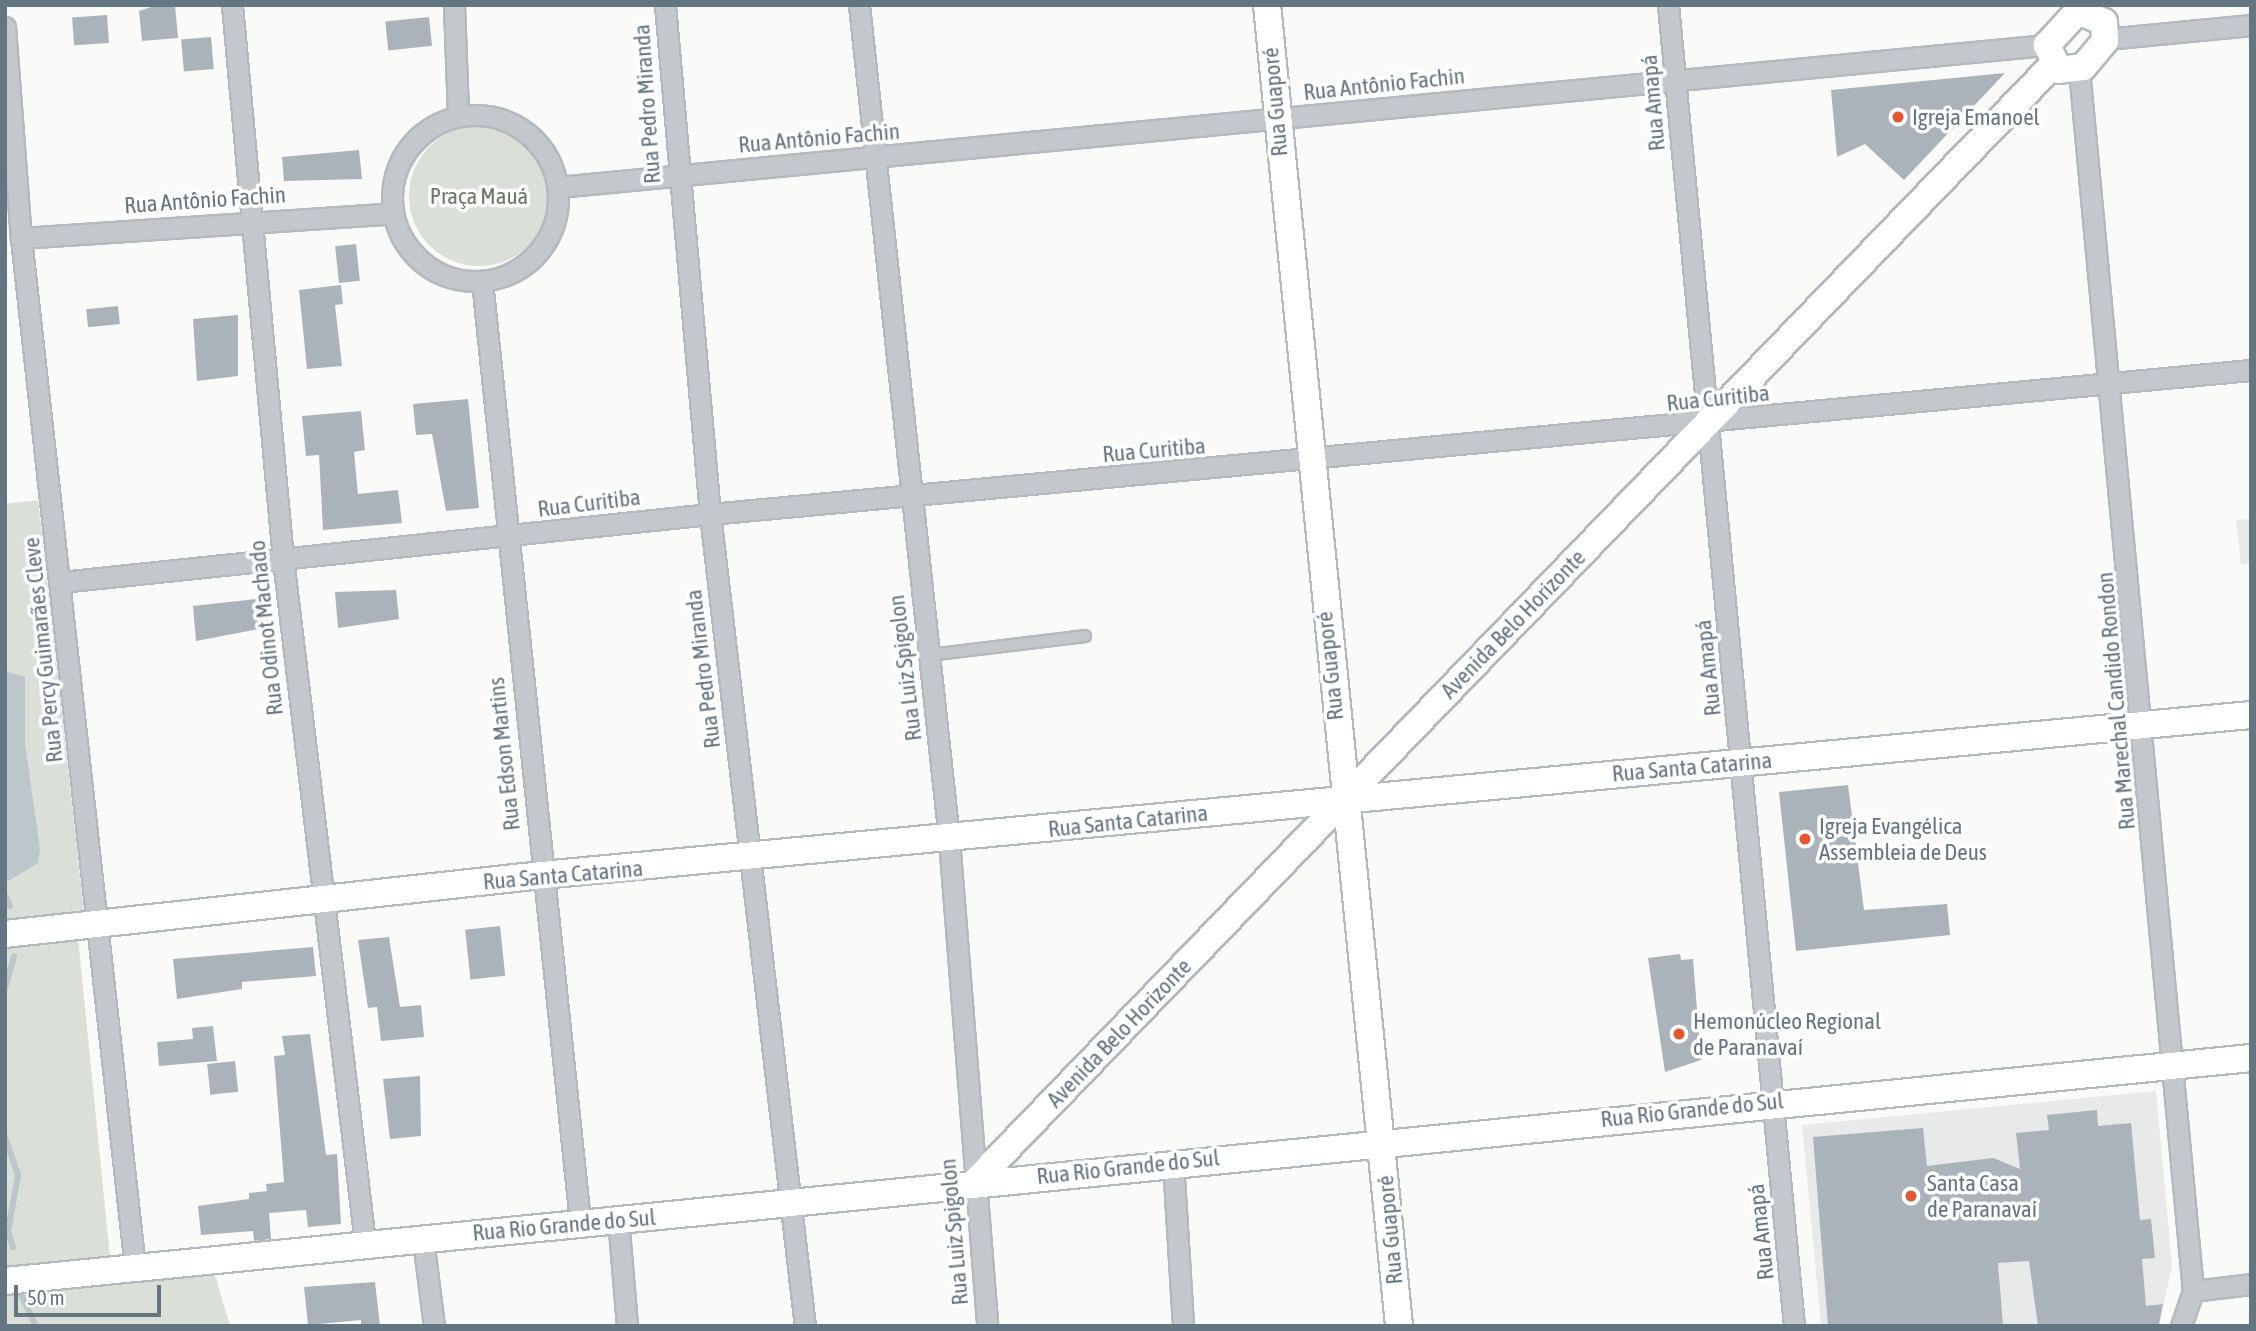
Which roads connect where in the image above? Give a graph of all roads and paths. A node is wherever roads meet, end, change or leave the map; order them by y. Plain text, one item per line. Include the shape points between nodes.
1 (232, 5) edge
2 (454, 5) edge
3 (665, 5) edge
4 (859, 5) edge
5 (1267, 5) edge
6 (1668, 5) edge
7 (2073, 10) edge
8 (2106, 21) edge
9 (2251, 25) edge
10 (5, 27) edge
11 (2050, 55) junction
12 (2079, 69) junction
13 (1675, 80) junction
14 (458, 116) junction
15 (1275, 119) junction
16 (873, 158) junction
17 (676, 174) junction
18 (558, 187) junction
19 (393, 212) junction
20 (250, 220) junction
21 (21, 238) junction
22 (482, 281) junction
23 (2251, 370) edge
24 (2109, 383) junction
25 (1706, 424) junction
26 (1308, 461) junction
27 (907, 498) junction
28 (710, 514) junction
29 (505, 538) junction
30 (283, 559) junction
31 (61, 582) junction
32 (1085, 636) dead end
33 (929, 656) junction
34 (2251, 715) edge
35 (2144, 725) junction
36 (1743, 763) junction
37 (1345, 799) junction
38 (949, 839) junction
39 (750, 859) junction
40 (542, 875) junction
41 (320, 902) junction
42 (97, 925) junction
43 (5, 934) edge
44 (2251, 1058) edge
45 (2173, 1065) junction
46 (1773, 1102) junction
47 (1381, 1142) junction
48 (1173, 1162) junction
49 (973, 1184) junction
50 (792, 1207) junction
51 (618, 1218) junction
52 (580, 1222) junction
53 (423, 1239) junction
54 (365, 1243) junction
55 (135, 1267) junction
56 (5, 1281) edge
57 (2251, 1284) edge
58 (2193, 1291) junction
59 (435, 1326) edge
60 (626, 1326) edge
61 (805, 1326) edge
62 (987, 1326) edge
63 (1183, 1326) edge
64 (1399, 1326) edge
65 (1794, 1326) edge
66 (2181, 1326) edge

1 - 20 street, Rua Odinot Machado
2 - 14 street
3 - 17 street, Rua Pedro Miranda
4 - 16 street, Rua Luiz Spigolon
5 - 15 street, Rua Guaporé
6 - 13 street, Rua Amapá
7 - 8 street
7 - 11 street, Avenida Belo Horizonte
8 - 9 street
8 - 12 street
10 - 21 street, Rua Percy Guimarães Cleve
11 - 12 street
11 - 13 street, Rua Antônio Fachin
11 - 25 street, Avenida Belo Horizonte
12 - 24 street, Rua Marechal Candido Rondon
13 - 15 street, Rua Antônio Fachin
13 - 25 street, Rua Amapá
14 - 18 street via 512,123 550,161
14 - 19 street via 438,123 406,151 394,180
15 - 16 street, Rua Antônio Fachin
15 - 26 street, Rua Guaporé
16 - 17 street, Rua Antônio Fachin
16 - 27 street, Rua Luiz Spigolon
17 - 18 street, Rua Antônio Fachin
17 - 28 street, Rua Pedro Miranda
18 - 22 street via 552,231 540,250 504,276
19 - 20 street, Rua Antônio Fachin
19 - 22 street via 401,236 434,270
20 - 21 street, Rua Antônio Fachin
20 - 30 street, Rua Odinot Machado
21 - 31 street, Rua Percy Guimarães Cleve
22 - 29 street, Rua Edson Martins
23 - 24 street, Rua Curitiba
24 - 25 street, Rua Curitiba
24 - 35 street, Rua Marechal Candido Rondon
25 - 26 street, Rua Curitiba
25 - 36 street, Rua Amapá
25 - 37 street, Avenida Belo Horizonte
26 - 27 street, Rua Curitiba
26 - 37 street, Rua Guaporé
27 - 28 street, Rua Curitiba
27 - 33 street, Rua Luiz Spigolon
28 - 29 street, Rua Curitiba
28 - 39 street, Rua Pedro Miranda
29 - 30 street, Rua Curitiba
29 - 40 street, Rua Edson Martins
30 - 31 street, Rua Curitiba
30 - 41 street, Rua Odinot Machado
31 - 42 street, Rua Percy Guimarães Cleve
32 - 33 lane
33 - 38 street, Rua Luiz Spigolon
34 - 35 street, Rua Santa Catarina
35 - 36 street, Rua Santa Catarina
35 - 45 street, Rua Marechal Candido Rondon
36 - 37 street, Rua Santa Catarina
36 - 46 street, Rua Amapá
37 - 38 street, Rua Santa Catarina
37 - 47 street, Rua Guaporé
37 - 49 street, Avenida Belo Horizonte
38 - 39 street, Rua Santa Catarina
38 - 49 street, Rua Luiz Spigolon
39 - 40 street, Rua Santa Catarina
39 - 50 street, Rua Pedro Miranda
40 - 41 street, Rua Santa Catarina
40 - 52 street, Rua Edson Martins
41 - 42 street, Rua Santa Catarina
41 - 54 street, Rua Odinot Machado
42 - 43 street, Rua Santa Catarina
42 - 55 street, Rua Percy Guimarães Cleve
44 - 45 street, Rua Rio Grande do Sul
45 - 46 street, Rua Rio Grande do Sul
45 - 58 street, Rua Marechal Candido Rondon
46 - 47 street, Rua Rio Grande do Sul
46 - 65 street, Rua Amapá
47 - 48 street, Rua Rio Grande do Sul
47 - 64 street, Rua Guaporé
48 - 49 street, Rua Rio Grande do Sul
48 - 63 street
49 - 50 street, Rua Rio Grande do Sul
49 - 62 street, Rua Luiz Spigolon
50 - 51 street, Rua Rio Grande do Sul
50 - 61 street, Rua Pedro Miranda
51 - 52 street, Rua Rio Grande do Sul
51 - 60 street
52 - 53 street, Rua Rio Grande do Sul
53 - 54 street, Rua Rio Grande do Sul
53 - 59 street
54 - 55 street, Rua Rio Grande do Sul
55 - 56 street, Rua Rio Grande do Sul
57 - 58 street
58 - 66 street, Rua Marechal Candido Rondon

